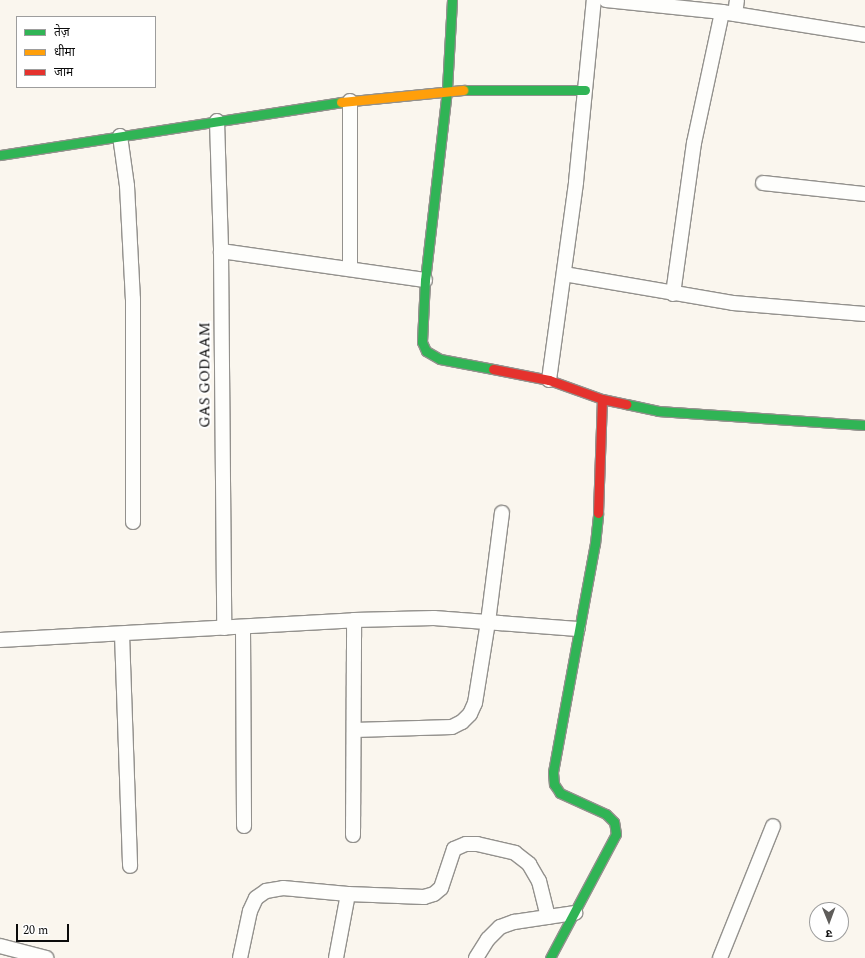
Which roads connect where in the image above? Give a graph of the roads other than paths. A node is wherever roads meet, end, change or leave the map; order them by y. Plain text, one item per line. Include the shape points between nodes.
1 (452, 0) edge
2 (594, 0) edge
3 (606, 0) edge
4 (737, 0) edge
5 (728, 13) junction
6 (865, 35) edge
7 (447, 90) junction
8 (585, 90) junction
9 (350, 101) junction
10 (217, 121) junction
11 (120, 136) junction
12 (0, 155) edge
13 (762, 183) dead end
14 (865, 194) edge
15 (221, 251) junction
16 (350, 269) junction
17 (564, 274) junction
18 (425, 280) junction
19 (673, 294) junction
20 (865, 314) edge
21 (548, 380) junction
22 (602, 399) junction
23 (865, 425) edge
24 (502, 513) dead end
25 (133, 522) dead end
26 (354, 620) junction
27 (488, 622) junction
28 (224, 628) junction
29 (243, 628) junction
30 (578, 629) junction
31 (122, 634) junction
32 (0, 640) edge
33 (354, 730) junction
34 (244, 826) dead end
35 (773, 826) dead end
36 (353, 835) dead end
37 (130, 866) dead end
38 (348, 894) junction
39 (575, 913) junction
40 (548, 917) junction
41 (0, 946) edge
42 (46, 958) edge
43 (240, 958) edge
44 (336, 958) edge
45 (476, 958) edge
46 (550, 958) edge
47 (720, 958) edge

1 - 7 street
2 - 8 street
3 - 5 street
4 - 5 street
5 - 6 street
5 - 19 street via 694,143
7 - 8 street
7 - 9 street
7 - 18 street
8 - 17 street
9 - 10 street
9 - 16 street
10 - 11 street
10 - 15 street, GAS GODAAM
11 - 12 street
11 - 25 street via 127,186 133,299
13 - 14 street
15 - 16 street
15 - 28 street, GAS GODAAM
16 - 18 street
17 - 19 street
17 - 21 street
18 - 21 street via 422,342 431,356
19 - 20 street via 733,303
21 - 22 street
22 - 23 street via 658,411
22 - 30 street via 601,483 595,544
24 - 27 street
26 - 27 street via 434,618
26 - 29 street
26 - 33 street
27 - 30 street
27 - 33 street via 475,703 470,714 462,722 452,727
28 - 29 street
28 - 31 street
29 - 34 street
30 - 39 street via 553,772 554,784 560,793 606,814 614,822 616,834
31 - 32 street
31 - 37 street
33 - 36 street
35 - 47 street
38 - 40 street via 414,898 434,894 441,888 454,849 461,845 477,844 514,854 529,864 539,881
38 - 43 street via 283,888 266,891 256,898 250,911
38 - 44 street
39 - 40 street
39 - 46 street
40 - 45 street via 514,922 500,927 488,939
41 - 42 street

